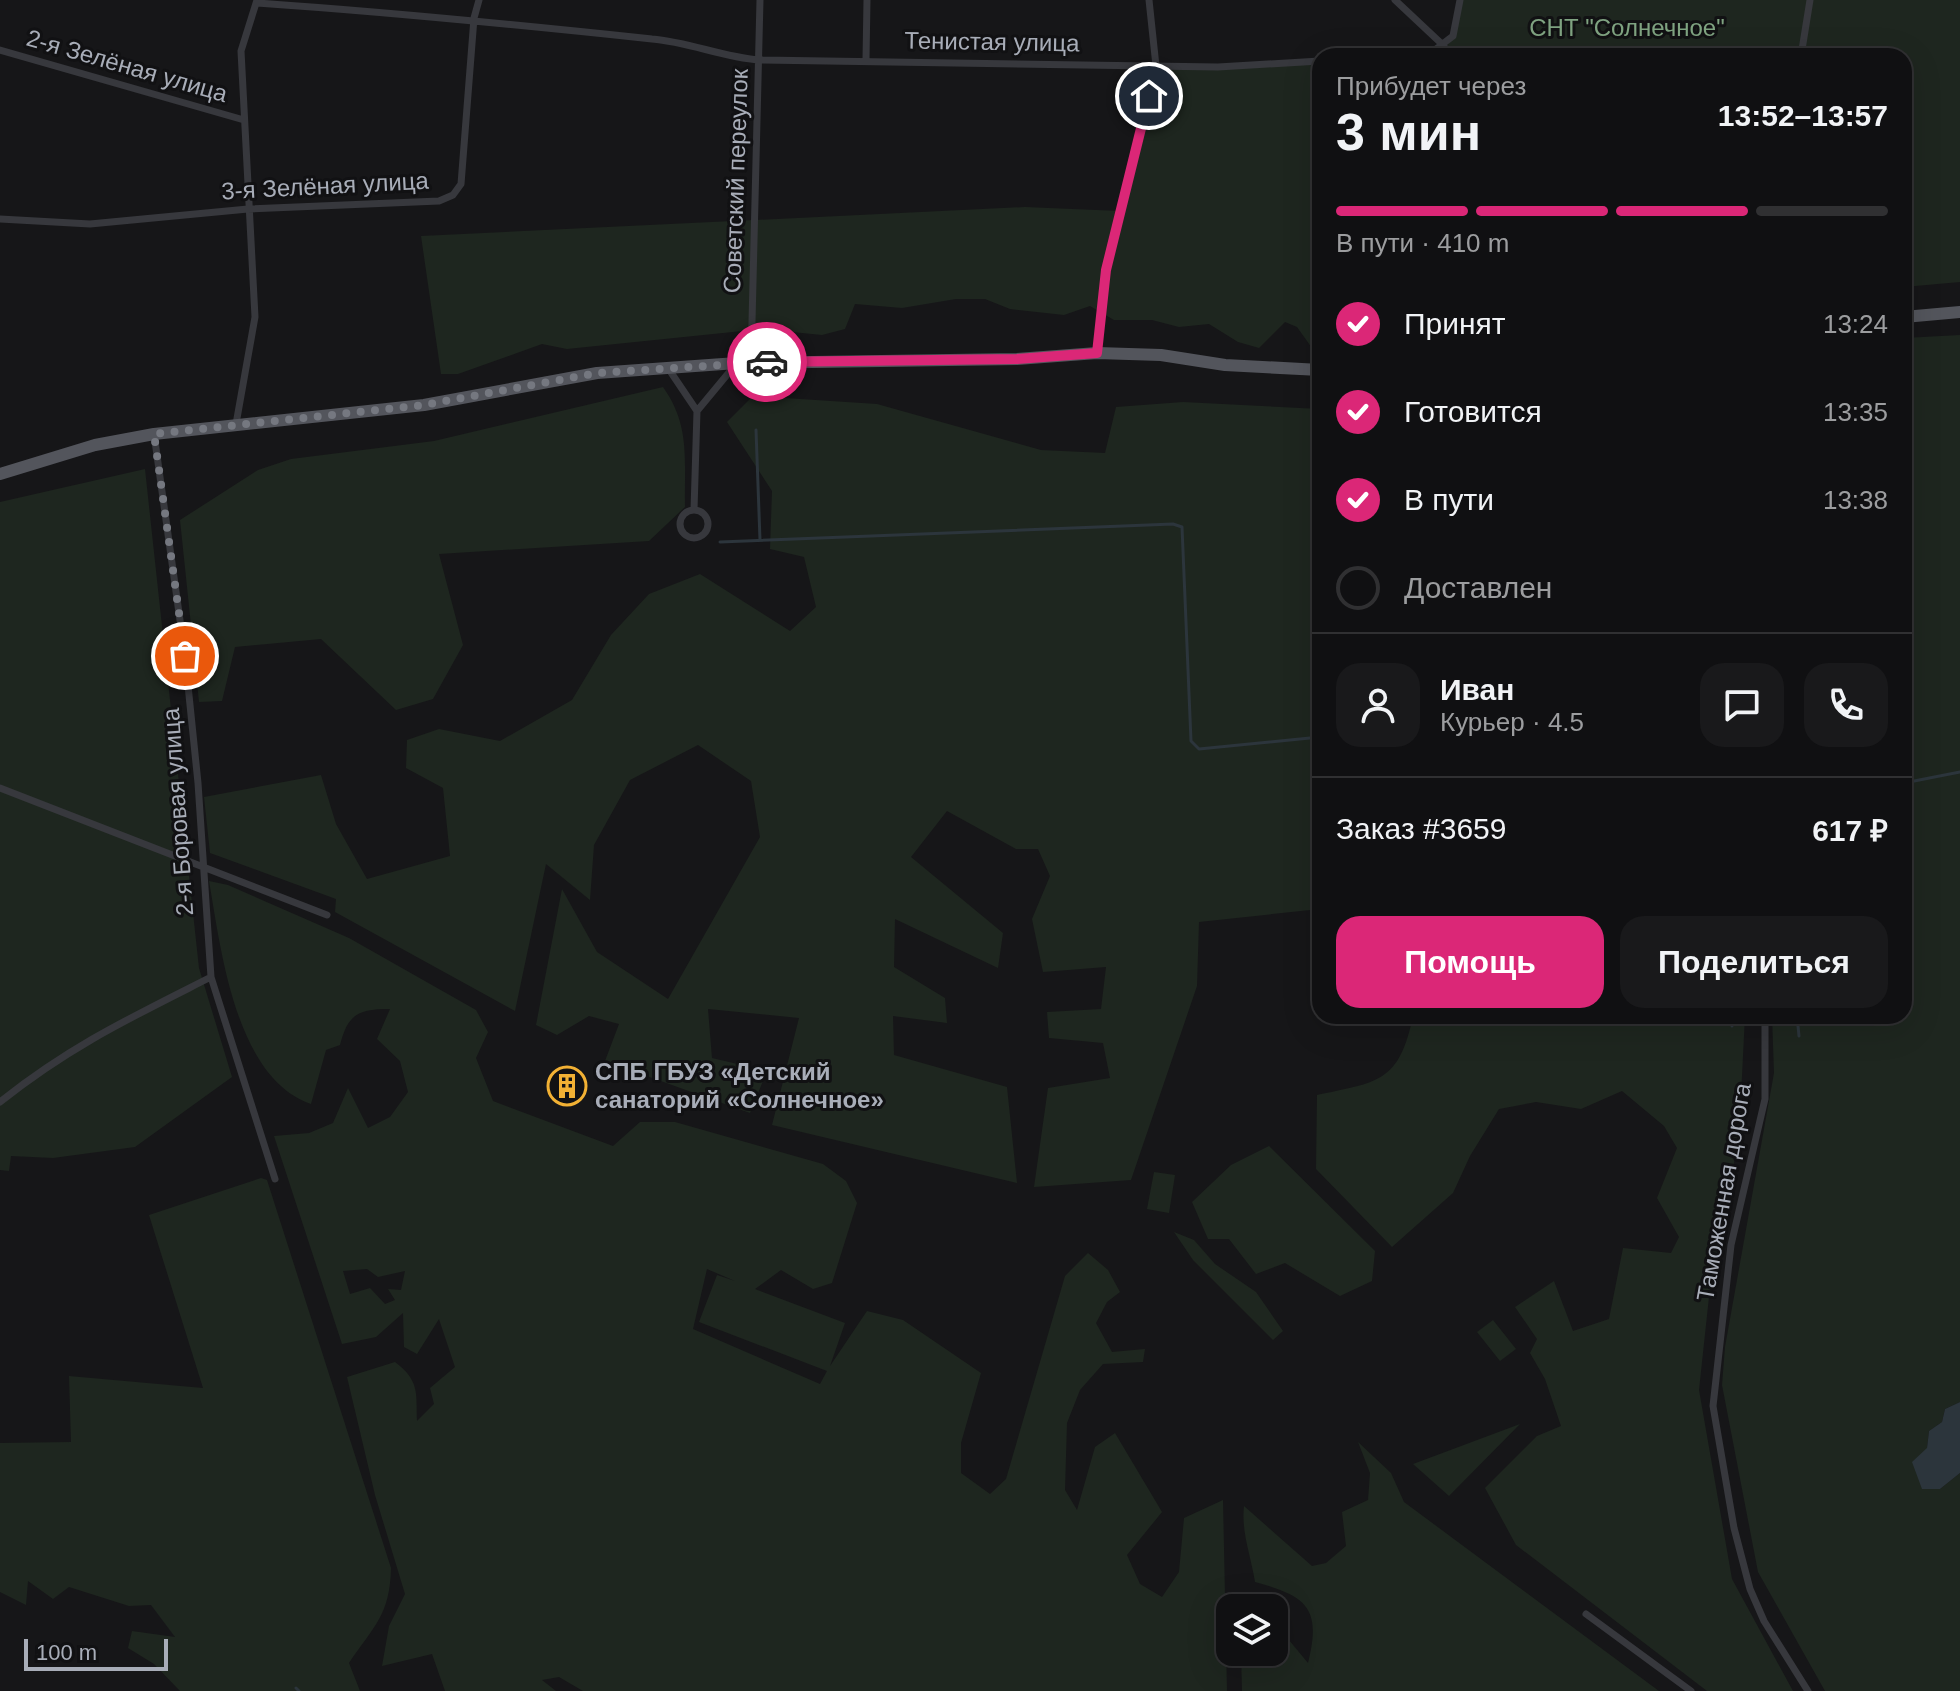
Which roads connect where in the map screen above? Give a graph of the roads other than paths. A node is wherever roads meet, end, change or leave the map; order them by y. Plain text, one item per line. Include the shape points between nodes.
1 (479, 0) edge
2 (760, 0) edge
3 (867, 0) edge
4 (1149, 0) edge
5 (1395, 0) edge
6 (1460, 0) edge
7 (1810, 0) edge
8 (257, 2) edge
9 (474, 18) junction
10 (1444, 46) junction
11 (1441, 48) edge
12 (1802, 48) edge
13 (0, 50) edge
14 (866, 59) junction
15 (759, 60) junction
16 (1312, 61) edge
17 (1156, 66) junction
18 (244, 120) junction
19 (248, 209) junction
20 (0, 219) edge
21 (1960, 312) edge
22 (1912, 316) edge
23 (1097, 353) junction
24 (744, 363) junction
25 (668, 368) junction
26 (1312, 370) edge
27 (697, 411) junction
28 (236, 424) junction
29 (154, 434) junction
30 (0, 474) edge
31 (694, 510) junction
32 (0, 788) edge
33 (201, 864) junction
34 (327, 915) dead end
35 (211, 977) junction
36 (1765, 1024) edge
37 (0, 1102) edge
38 (275, 1179) dead end
39 (1586, 1614) dead end
40 (1691, 1691) edge
41 (1808, 1691) edge

1 - 9 street, 3-я Зелёная улица
2 - 15 street, Советский переулок
3 - 14 street
4 - 17 street
5 - 10 street
6 - 10 street via 1453,36
7 - 12 street
8 - 9 street, Тенистая улица
8 - 18 street via 241,51
9 - 15 street, Тенистая улица via 655,39
9 - 19 street, 3-я Зелёная улица via 461,184 453,195 439,201
10 - 11 street
13 - 18 street, 2-я Зелёная улица
14 - 15 street, Тенистая улица
14 - 17 street, Тенистая улица
15 - 24 street, Советский переулок
16 - 17 street, Тенистая улица
17 - 23 street via 1106,270
18 - 19 street
19 - 20 street, 3-я Зелёная улица via 90,224
19 - 28 street via 255,317
21 - 22 main road
23 - 24 main road
23 - 26 main road
24 - 25 main road
24 - 27 street
25 - 27 street
25 - 28 main road via 597,373 377,412
27 - 31 street
28 - 29 main road
29 - 30 main road via 95,445
29 - 33 street, 2-я Боровая улица via 185,656
31 - 31 street via 680,522 684,534 695,539 706,533 709,522
32 - 33 street
33 - 34 street
33 - 35 street, 2-я Боровая улица
35 - 37 street via 91,1037
35 - 38 street, 2-я Боровая улица
36 - 41 street, Таможенная дорога via 1765,1099 1731,1245 1713,1406 1750,1589
39 - 40 street

